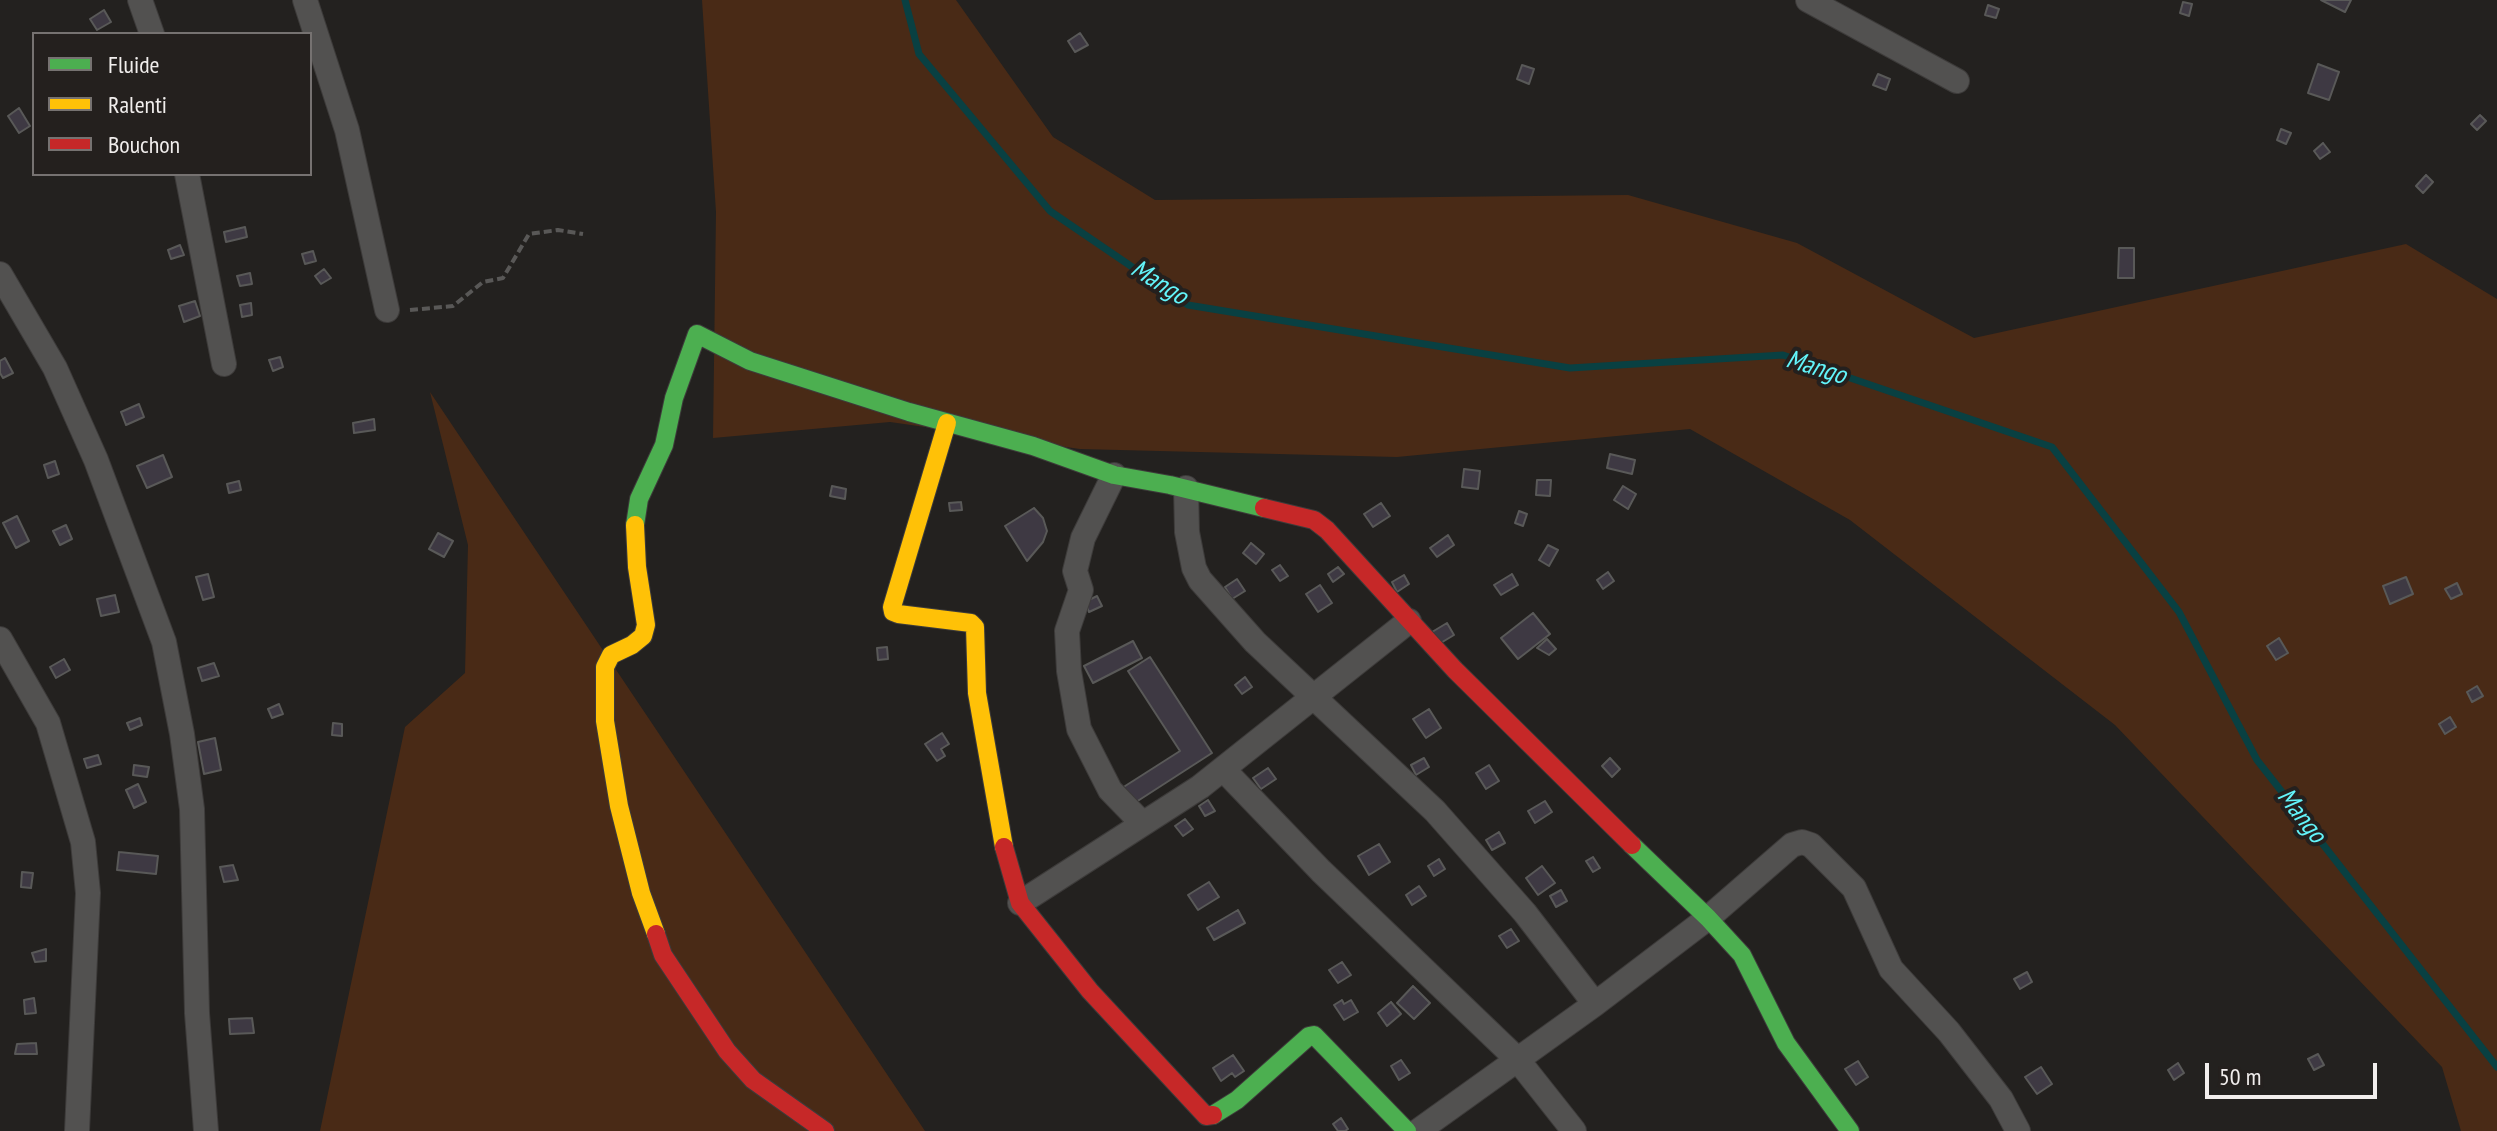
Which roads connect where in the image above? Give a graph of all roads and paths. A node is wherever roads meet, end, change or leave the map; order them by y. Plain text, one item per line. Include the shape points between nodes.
1 (140, 0) edge
2 (305, 0) edge
3 (1808, 0) edge
4 (151, 32) edge
5 (1957, 81) dead end
6 (187, 176) edge
7 (583, 234) dead end
8 (0, 274) edge
9 (387, 310) joint
10 (224, 364) dead end
11 (947, 423) junction
12 (1114, 475) junction
13 (1186, 488) junction
14 (1409, 621) junction
15 (0, 639) edge
16 (1313, 696) junction
17 (1223, 769) junction
18 (1142, 823) junction
19 (1020, 903) junction
20 (1708, 918) junction
21 (1595, 1004) junction
22 (1517, 1059) junction
23 (77, 1131) edge
24 (206, 1131) edge
25 (825, 1131) edge
26 (1407, 1131) edge
27 (1418, 1131) edge
28 (1574, 1131) edge
29 (1850, 1131) edge
30 (2018, 1131) edge

1 - 4 street
2 - 9 street via 347,130
3 - 5 street
6 - 10 street
7 - 9 path via 529,234 503,278 483,282 453,306
8 - 24 street via 55,368 90,446 164,642 192,809
11 - 12 street
11 - 19 street via 892,607 898,614 975,627 986,753
11 - 25 street via 750,361 697,334 635,521 646,614 643,636 611,655 605,667 605,721 619,806 663,955 727,1051 753,1080
12 - 13 street
12 - 18 street via 1083,538 1075,571 1081,590 1067,631 1069,671 1079,729 1110,790
13 - 14 street via 1314,520
13 - 16 street via 1187,532 1200,580
14 - 16 street
14 - 20 street
15 - 23 street via 48,723 83,842 88,893
16 - 17 street
16 - 21 street via 1474,852
17 - 18 street
17 - 22 street
18 - 19 street
19 - 26 street via 1090,991 1206,1116 1237,1100 1314,1035
20 - 21 street
20 - 29 street via 1742,955 1786,1043
20 - 30 street via 1792,845 1811,845 1854,888 1891,969 2001,1099
21 - 22 street
22 - 27 street
22 - 28 street

